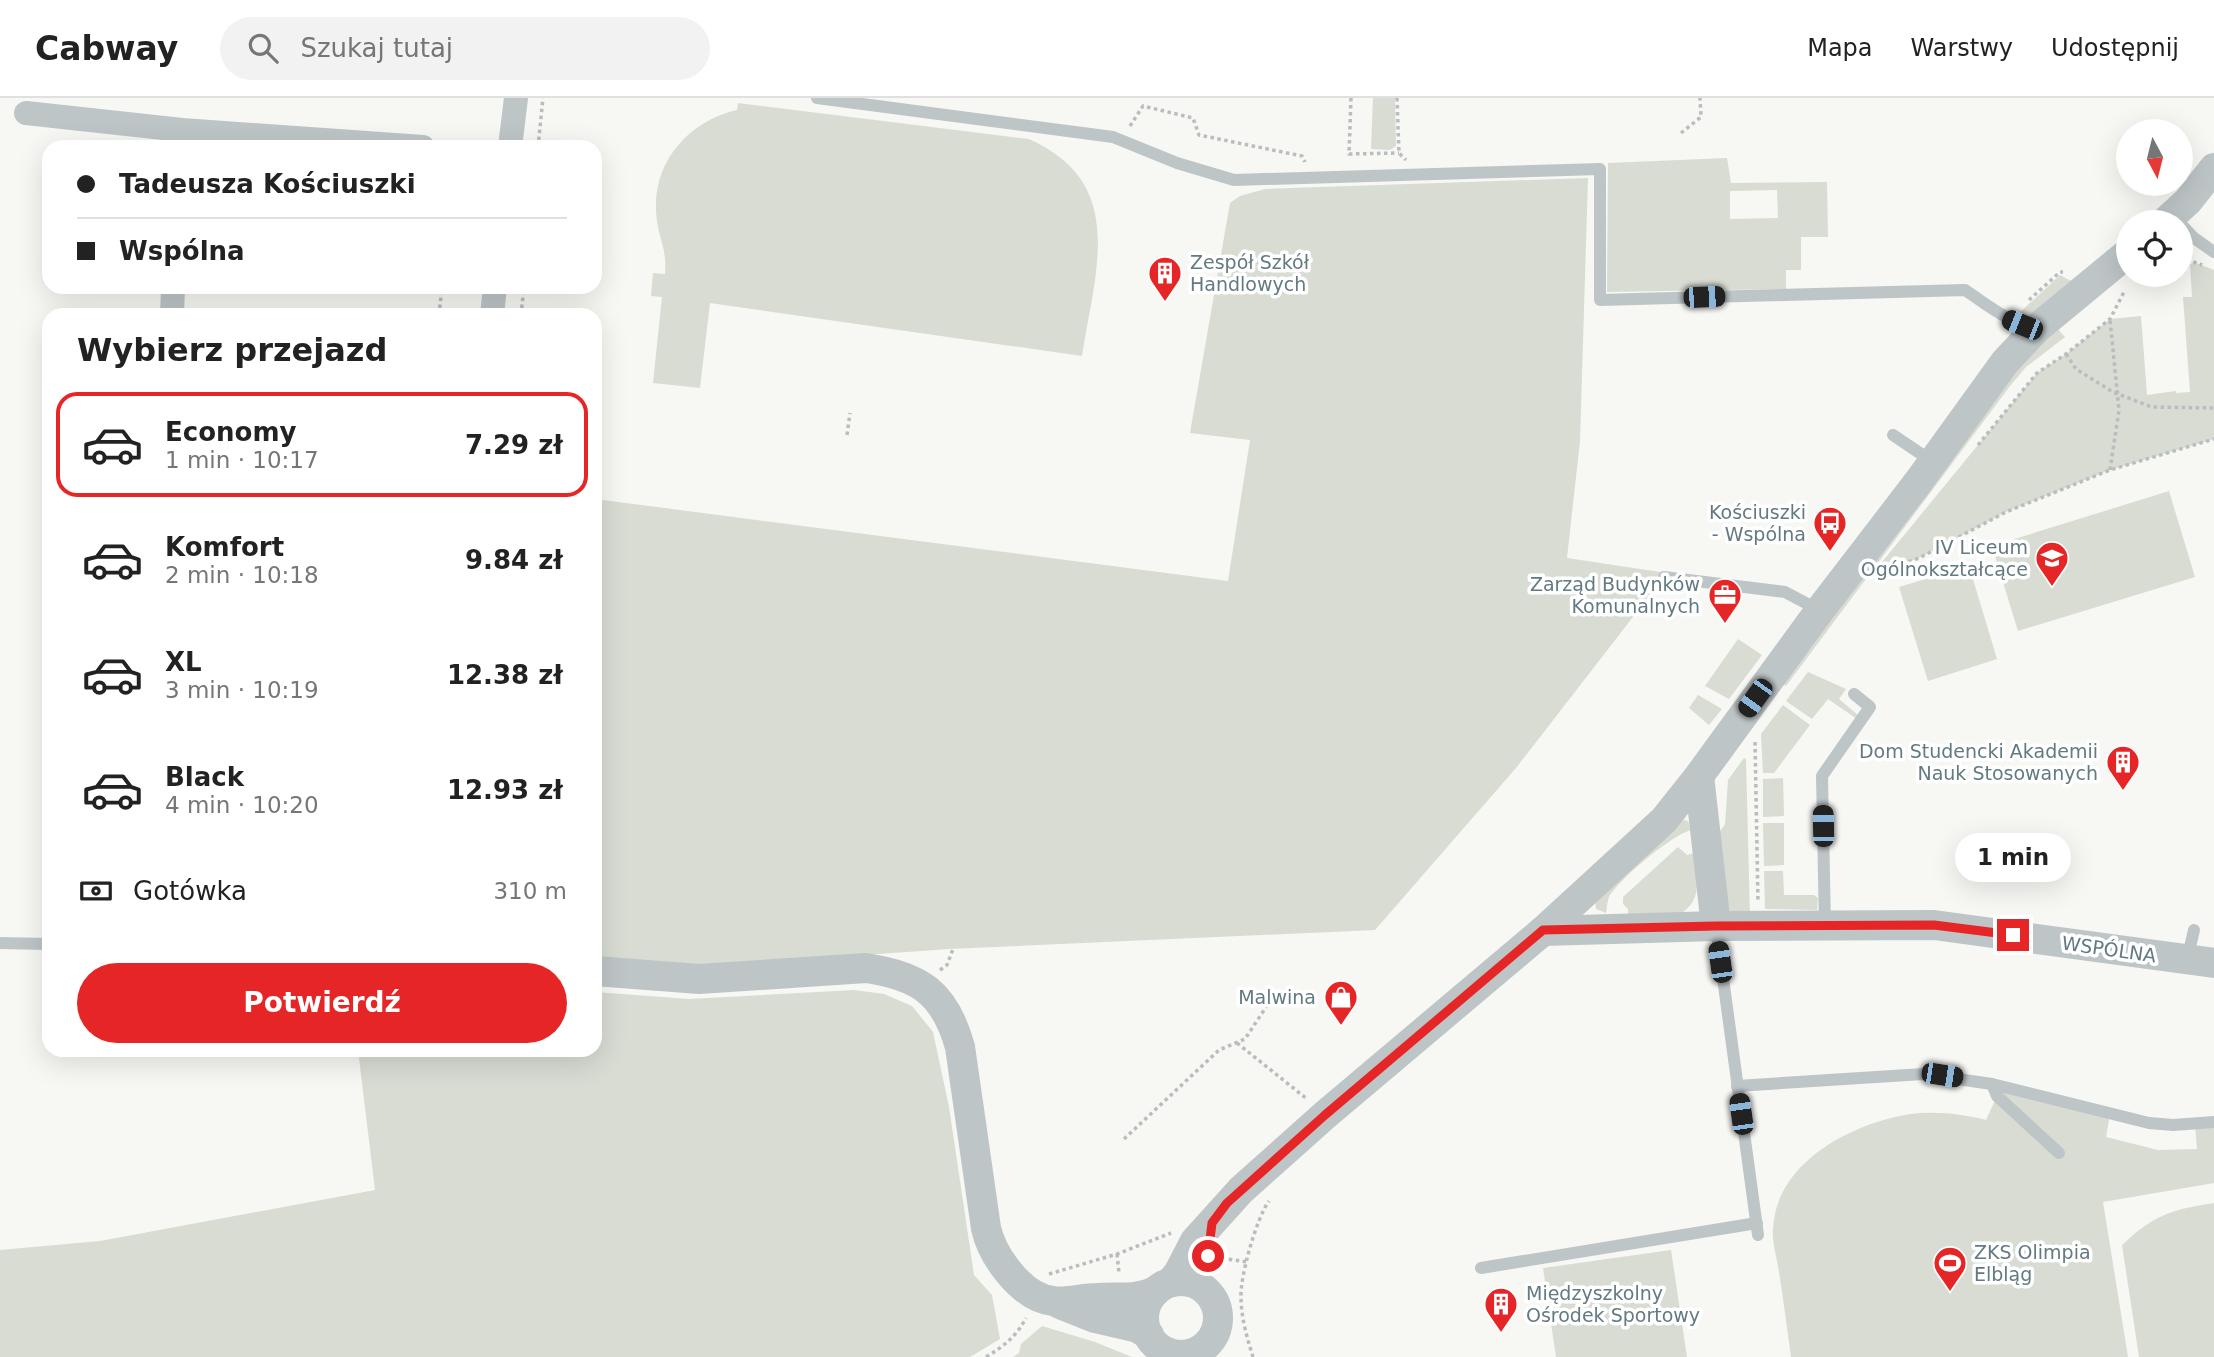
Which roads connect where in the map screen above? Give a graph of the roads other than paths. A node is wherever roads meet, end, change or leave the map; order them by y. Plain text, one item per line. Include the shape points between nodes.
1 (516, 98) edge
2 (817, 98) edge
3 (26, 113) dead end
4 (181, 138) edge
5 (235, 140) edge
6 (511, 140) edge
7 (2214, 168) edge
8 (2183, 210) edge
9 (2193, 237) edge
10 (2214, 252) edge
11 (2116, 263) edge
12 (2040, 325) junction
13 (1893, 435) dead end
14 (1933, 462) junction
15 (1664, 577) dead end
16 (1819, 610) junction
17 (1854, 694) dead end
18 (1699, 776) junction
19 (1716, 926) junction
20 (1825, 926) junction
21 (1543, 930) junction
22 (2194, 930) dead end
23 (0, 943) edge
24 (42, 944) edge
25 (2201, 962) edge
26 (602, 972) edge
27 (1992, 1084) junction
28 (1737, 1086) junction
29 (2214, 1122) edge
30 (2059, 1153) dead end
31 (1212, 1223) junction
32 (1481, 1268) dead end
33 (1164, 1287) junction
34 (1047, 1291) junction
35 (1208, 1292) junction
36 (1217, 1328) junction
37 (1149, 1335) junction
38 (1189, 1355) edge
39 (1224, 1357) edge

1 - 6 street
2 - 12 lane via 1113,137 1234,180 1600,169 1600,300 1965,290 2008,319
3 - 4 street
4 - 5 street
7 - 8 street
9 - 10 lane
11 - 12 street
12 - 14 street via 2005,362
13 - 14 lane
14 - 16 street
15 - 16 lane via 1785,592
16 - 18 street
17 - 20 lane via 1870,707 1822,776
18 - 19 street
18 - 21 street via 1664,820
19 - 20 street, WSPÓLNA
19 - 21 street, WSPÓLNA
19 - 28 lane
20 - 25 street, WSPÓLNA via 1934,925
21 - 31 street via 1325,1115 1227,1203
22 - 25 lane
23 - 24 lane
26 - 34 street via 699,979 866,968 892,972 920,984 949,1016 960,1048 992,1250 1007,1270
27 - 28 lane via 1905,1073
27 - 29 lane via 2149,1123
27 - 30 lane via 1997,1096
28 - 32 lane via 1757,1229
31 - 33 street
31 - 35 street via 1205,1272
33 - 34 street via 1133,1299
33 - 35 street via 1191,1282
33 - 37 street via 1146,1307
34 - 37 street via 1095,1318
35 - 36 street via 1217,1309
36 - 38 street via 1206,1345
36 - 39 street
37 - 38 street via 1161,1348

